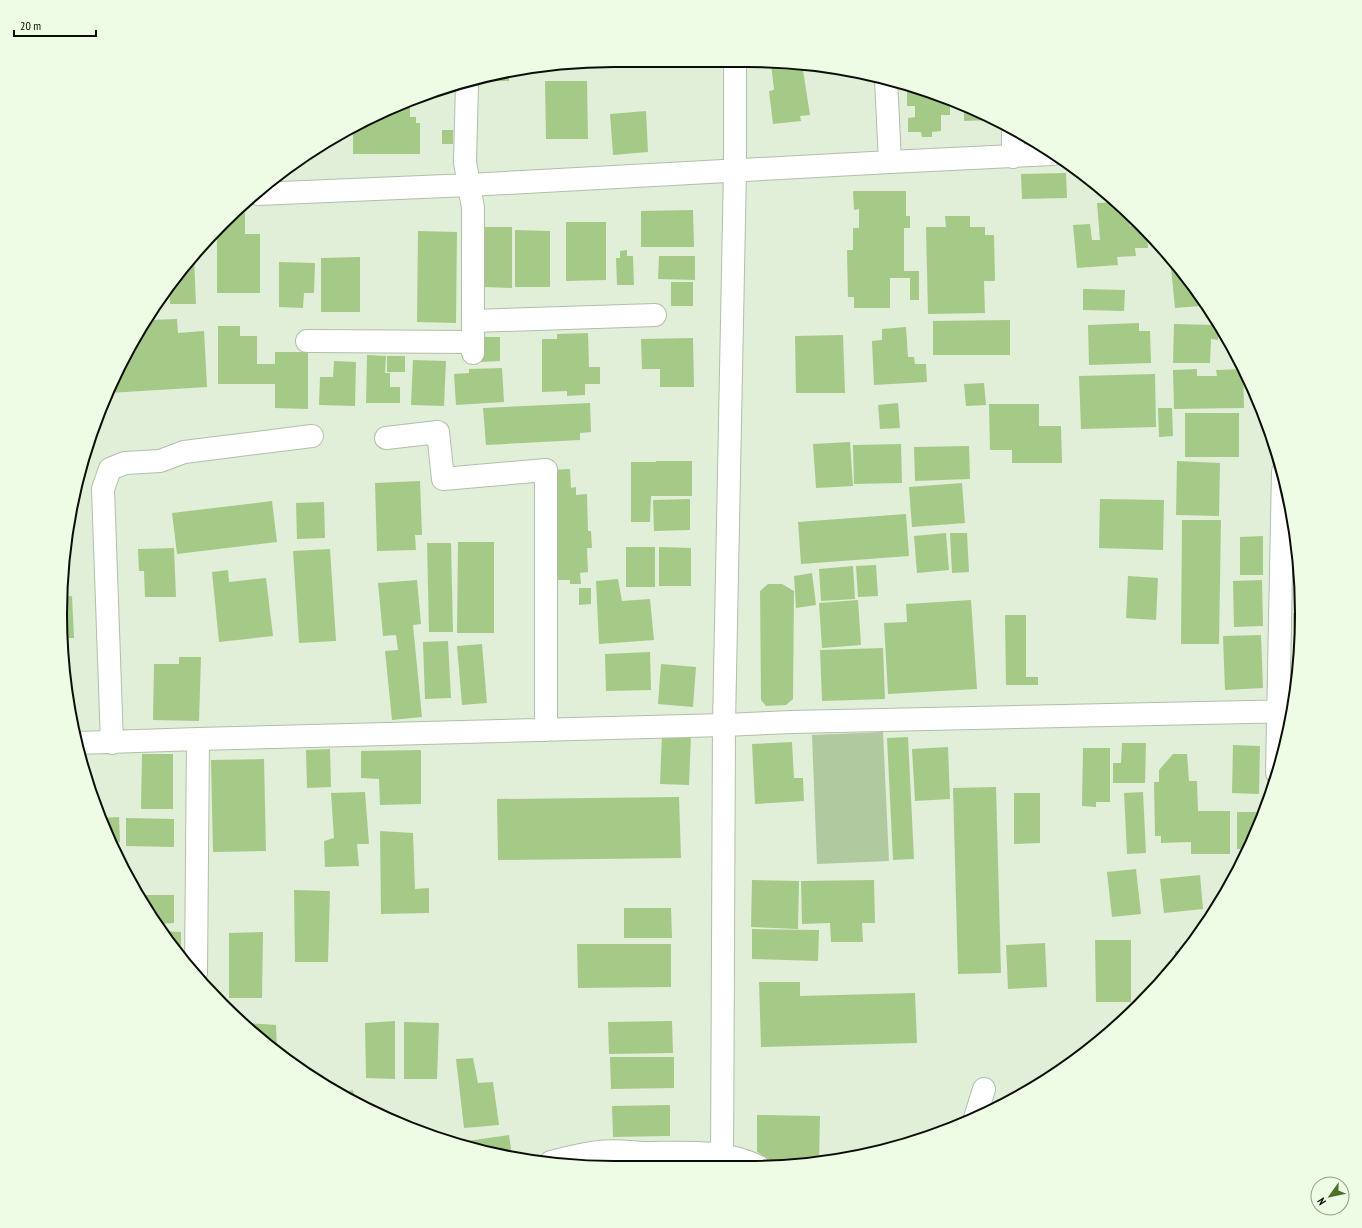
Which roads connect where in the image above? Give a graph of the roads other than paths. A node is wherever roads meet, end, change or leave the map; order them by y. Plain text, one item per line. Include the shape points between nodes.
1 (736, 67) edge
2 (886, 85) edge
3 (467, 87) edge
4 (1014, 136) edge
5 (1045, 155) edge
6 (1013, 157) junction
7 (890, 162) junction
8 (735, 170) junction
9 (469, 185) junction
10 (264, 194) edge
11 (655, 315) dead end
12 (473, 338) junction
13 (307, 341) dead end
14 (312, 436) dead end
15 (386, 438) dead end
16 (1283, 504) edge
17 (1285, 711) edge
18 (1283, 724) edge
19 (724, 725) junction
20 (546, 730) junction
21 (198, 739) junction
22 (83, 743) edge
23 (112, 743) junction
24 (196, 967) edge
25 (984, 1089) dead end
26 (977, 1110) edge
27 (565, 1159) edge
28 (723, 1161) edge
29 (749, 1161) edge

1 - 8 street
2 - 7 street
3 - 9 street via 466,162
4 - 6 street
5 - 6 street
6 - 7 street
7 - 8 street
8 - 9 street
8 - 19 street
9 - 10 street
9 - 12 street via 473,208
11 - 12 street
12 - 13 street
14 - 23 street via 184,452 160,461 125,462 110,469 103,489
15 - 20 street via 438,432 443,479 546,470
16 - 17 street
17 - 18 street
17 - 19 street via 800,721
19 - 20 street
19 - 28 street
20 - 21 street
21 - 23 street
21 - 24 street
22 - 23 street
25 - 26 street
27 - 28 street via 600,1152 693,1153
28 - 29 street

